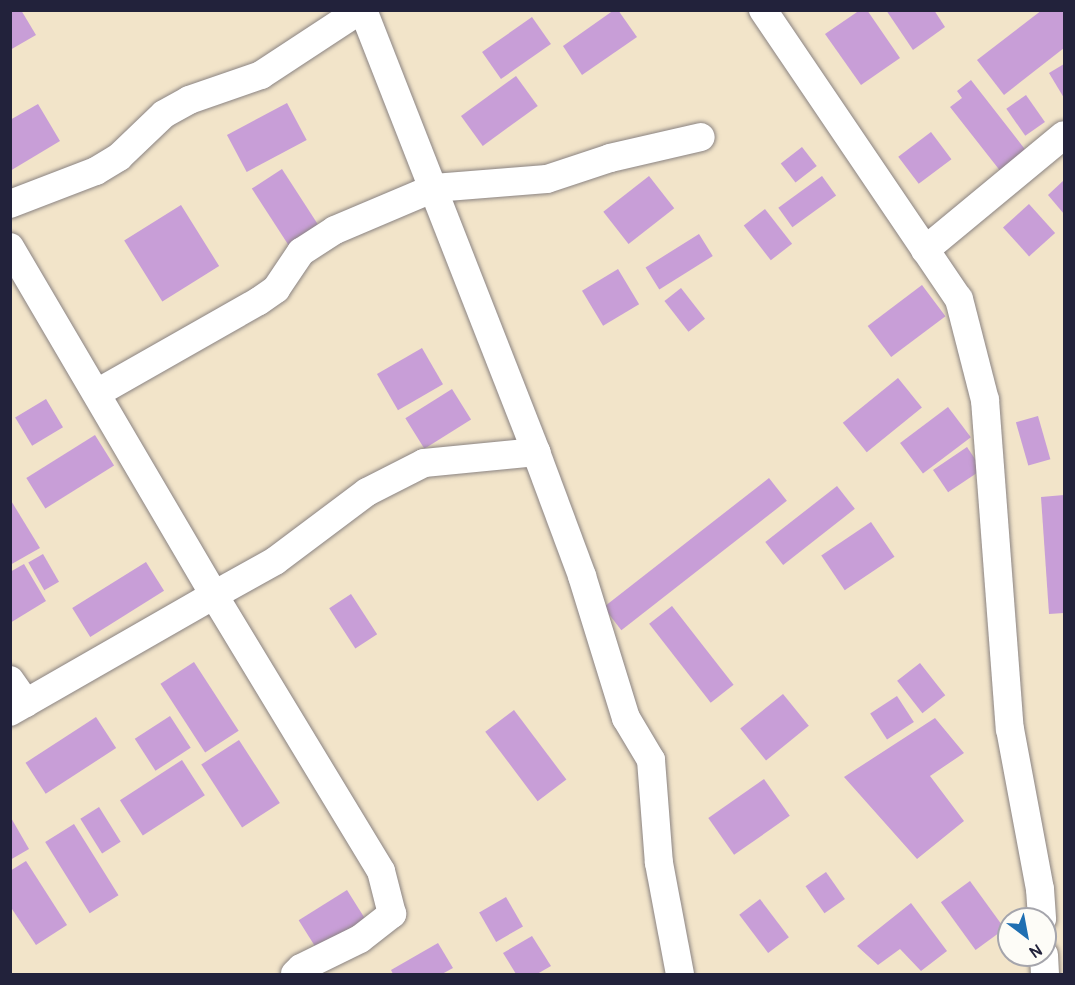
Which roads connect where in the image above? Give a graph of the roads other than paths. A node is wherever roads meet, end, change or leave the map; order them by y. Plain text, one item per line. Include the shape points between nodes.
1 (362, 10) edge
2 (763, 10) edge
3 (1065, 135) edge
4 (701, 137) dead end
5 (434, 188) junction
6 (10, 204) edge
7 (10, 248) edge
8 (925, 250) junction
9 (97, 393) junction
10 (536, 452) junction
11 (214, 595) junction
12 (16, 698) edge
13 (1041, 907) edge
14 (295, 975) edge
15 (681, 975) edge

1 - 5 street
1 - 6 street via 261,75 189,100 164,114 119,157 96,171
2 - 8 street
3 - 8 street
4 - 5 street via 610,158 547,180
5 - 9 street via 335,230 301,252 276,289 259,301
5 - 10 street
7 - 9 street
8 - 13 street via 959,299 985,400 1010,729
9 - 11 street
10 - 11 street via 424,463 367,492 275,561
10 - 15 street via 582,576 623,712 651,760 659,863
11 - 12 street
11 - 14 street via 381,871 392,914 360,939 301,968

